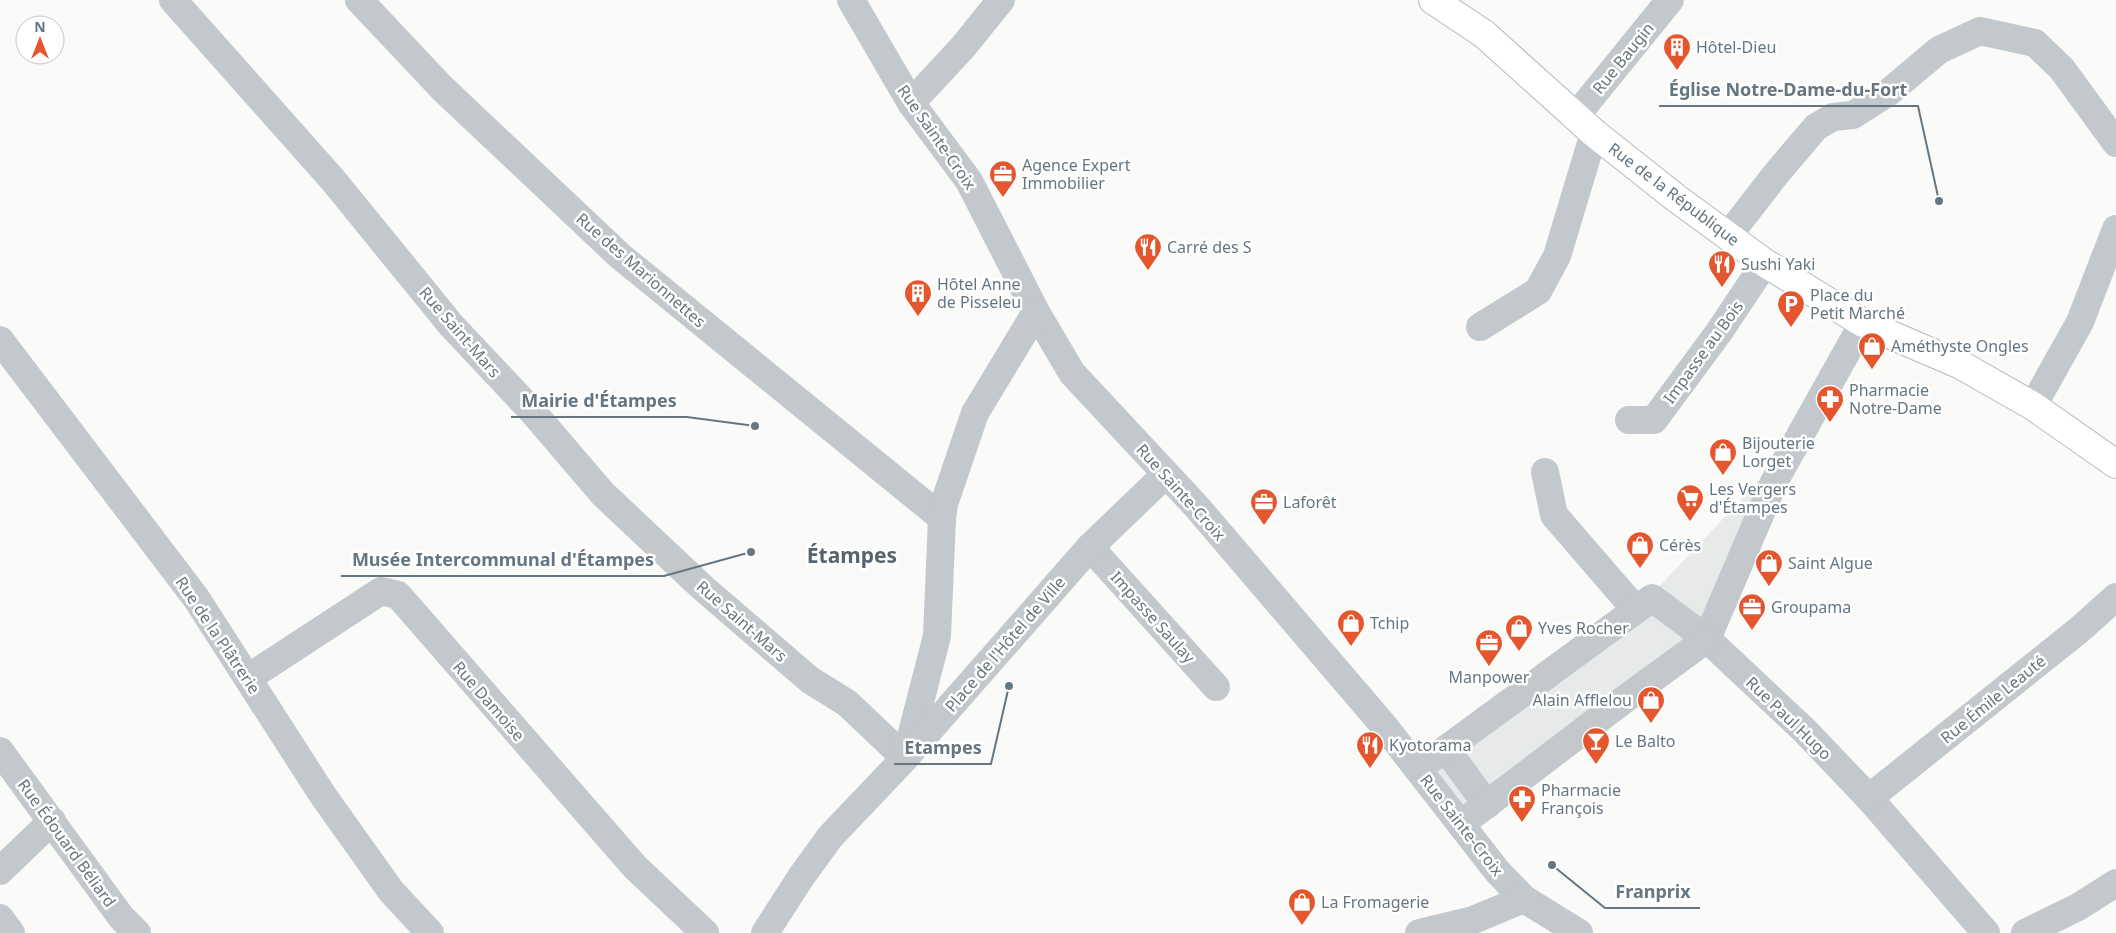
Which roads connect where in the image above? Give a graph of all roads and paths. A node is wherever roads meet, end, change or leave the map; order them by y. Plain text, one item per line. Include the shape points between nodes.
1 (173, 0) edge
2 (359, 0) edge
3 (851, 0) edge
4 (1001, 0) edge
5 (1433, 0) edge
6 (1670, 0) edge
7 (911, 103) junction
8 (1585, 125) junction
9 (2116, 143) edge
10 (2116, 229) edge
11 (1728, 236) junction
12 (1765, 263) junction
13 (1036, 312) junction
14 (1863, 323) junction
15 (1480, 327) dead end
16 (0, 340) edge
17 (2033, 406) junction
18 (1630, 420) dead end
19 (2116, 464) edge
20 (1544, 472) dead end
21 (1166, 474) junction
22 (942, 518) junction
23 (1090, 547) junction
24 (2116, 597) edge
25 (1636, 610) junction
26 (1707, 639) junction
27 (248, 678) junction
28 (1216, 687) dead end
29 (1446, 749) junction
30 (0, 751) edge
31 (905, 758) junction
32 (1417, 768) junction
33 (1869, 798) junction
34 (1487, 805) junction
35 (52, 821) junction
36 (1461, 824) junction
37 (0, 871) edge
38 (2116, 883) edge
39 (1524, 899) junction
40 (0, 918) edge
41 (11, 933) edge
42 (137, 933) edge
43 (430, 933) edge
44 (704, 933) edge
45 (765, 933) edge
46 (1419, 933) edge
47 (1579, 933) edge
48 (1986, 933) edge
49 (2025, 933) edge

1 - 31 street, Rue Saint-Mars via 333,180 451,325 532,411 603,494 703,588 810,680 847,704
2 - 22 street, Rue des Marionnettes via 442,88 620,256
3 - 7 street, Rue Sainte-Croix
4 - 7 street
5 - 8 street, Rue de la République via 1484,34
6 - 8 street, Rue Baugin
7 - 13 street, Rue Sainte-Croix via 969,181
8 - 11 street, Rue de la République
8 - 15 street via 1557,256 1538,291
9 - 11 street via 2062,68 2035,43 1980,31 1939,50 1890,92 1853,115 1833,117 1816,127
10 - 17 street via 2080,322
11 - 12 street, Rue de la République
12 - 14 street, Rue de la République
12 - 18 street, Impasse au Bois via 1654,420
13 - 21 street, Rue Sainte-Croix via 1072,373
13 - 22 street, Place de l'Hôtel de Ville via 975,414
14 - 17 street, Rue de la République via 1961,365
14 - 26 street via 1774,482
16 - 27 street, Rue de la Plâtrerie via 196,598
17 - 19 street, Rue de la République
20 - 25 street via 1554,515
21 - 23 street, Place de l'Hôtel de Ville
21 - 32 street, Rue Sainte-Croix
22 - 31 street, Place de l'Hôtel de Ville via 937,636
23 - 28 street, Impasse Saulay
23 - 31 street, Place de l'Hôtel de Ville
24 - 33 street, Rue Émile Leauté
25 - 26 street, Rue Paul Hugo via 1652,598
25 - 29 street
26 - 33 street, Rue Paul Hugo via 1804,730
26 - 34 street
27 - 43 street, Rue de la Plâtrerie via 322,794 391,892
27 - 44 street, Rue Damoise via 381,591 398,595 635,867
29 - 32 street
29 - 34 street
30 - 35 street, Rue Édouard Béliard
31 - 45 street via 830,837
32 - 36 street, Rue Sainte-Croix
33 - 48 street, Rue Paul Hugo
34 - 36 street
35 - 37 street
35 - 42 street, Rue Édouard Béliard
36 - 39 street, Rue Sainte-Croix via 1497,871
38 - 49 street via 2078,907
39 - 46 street via 1473,920
39 - 47 street, Rue Sainte-Croix
40 - 41 street

